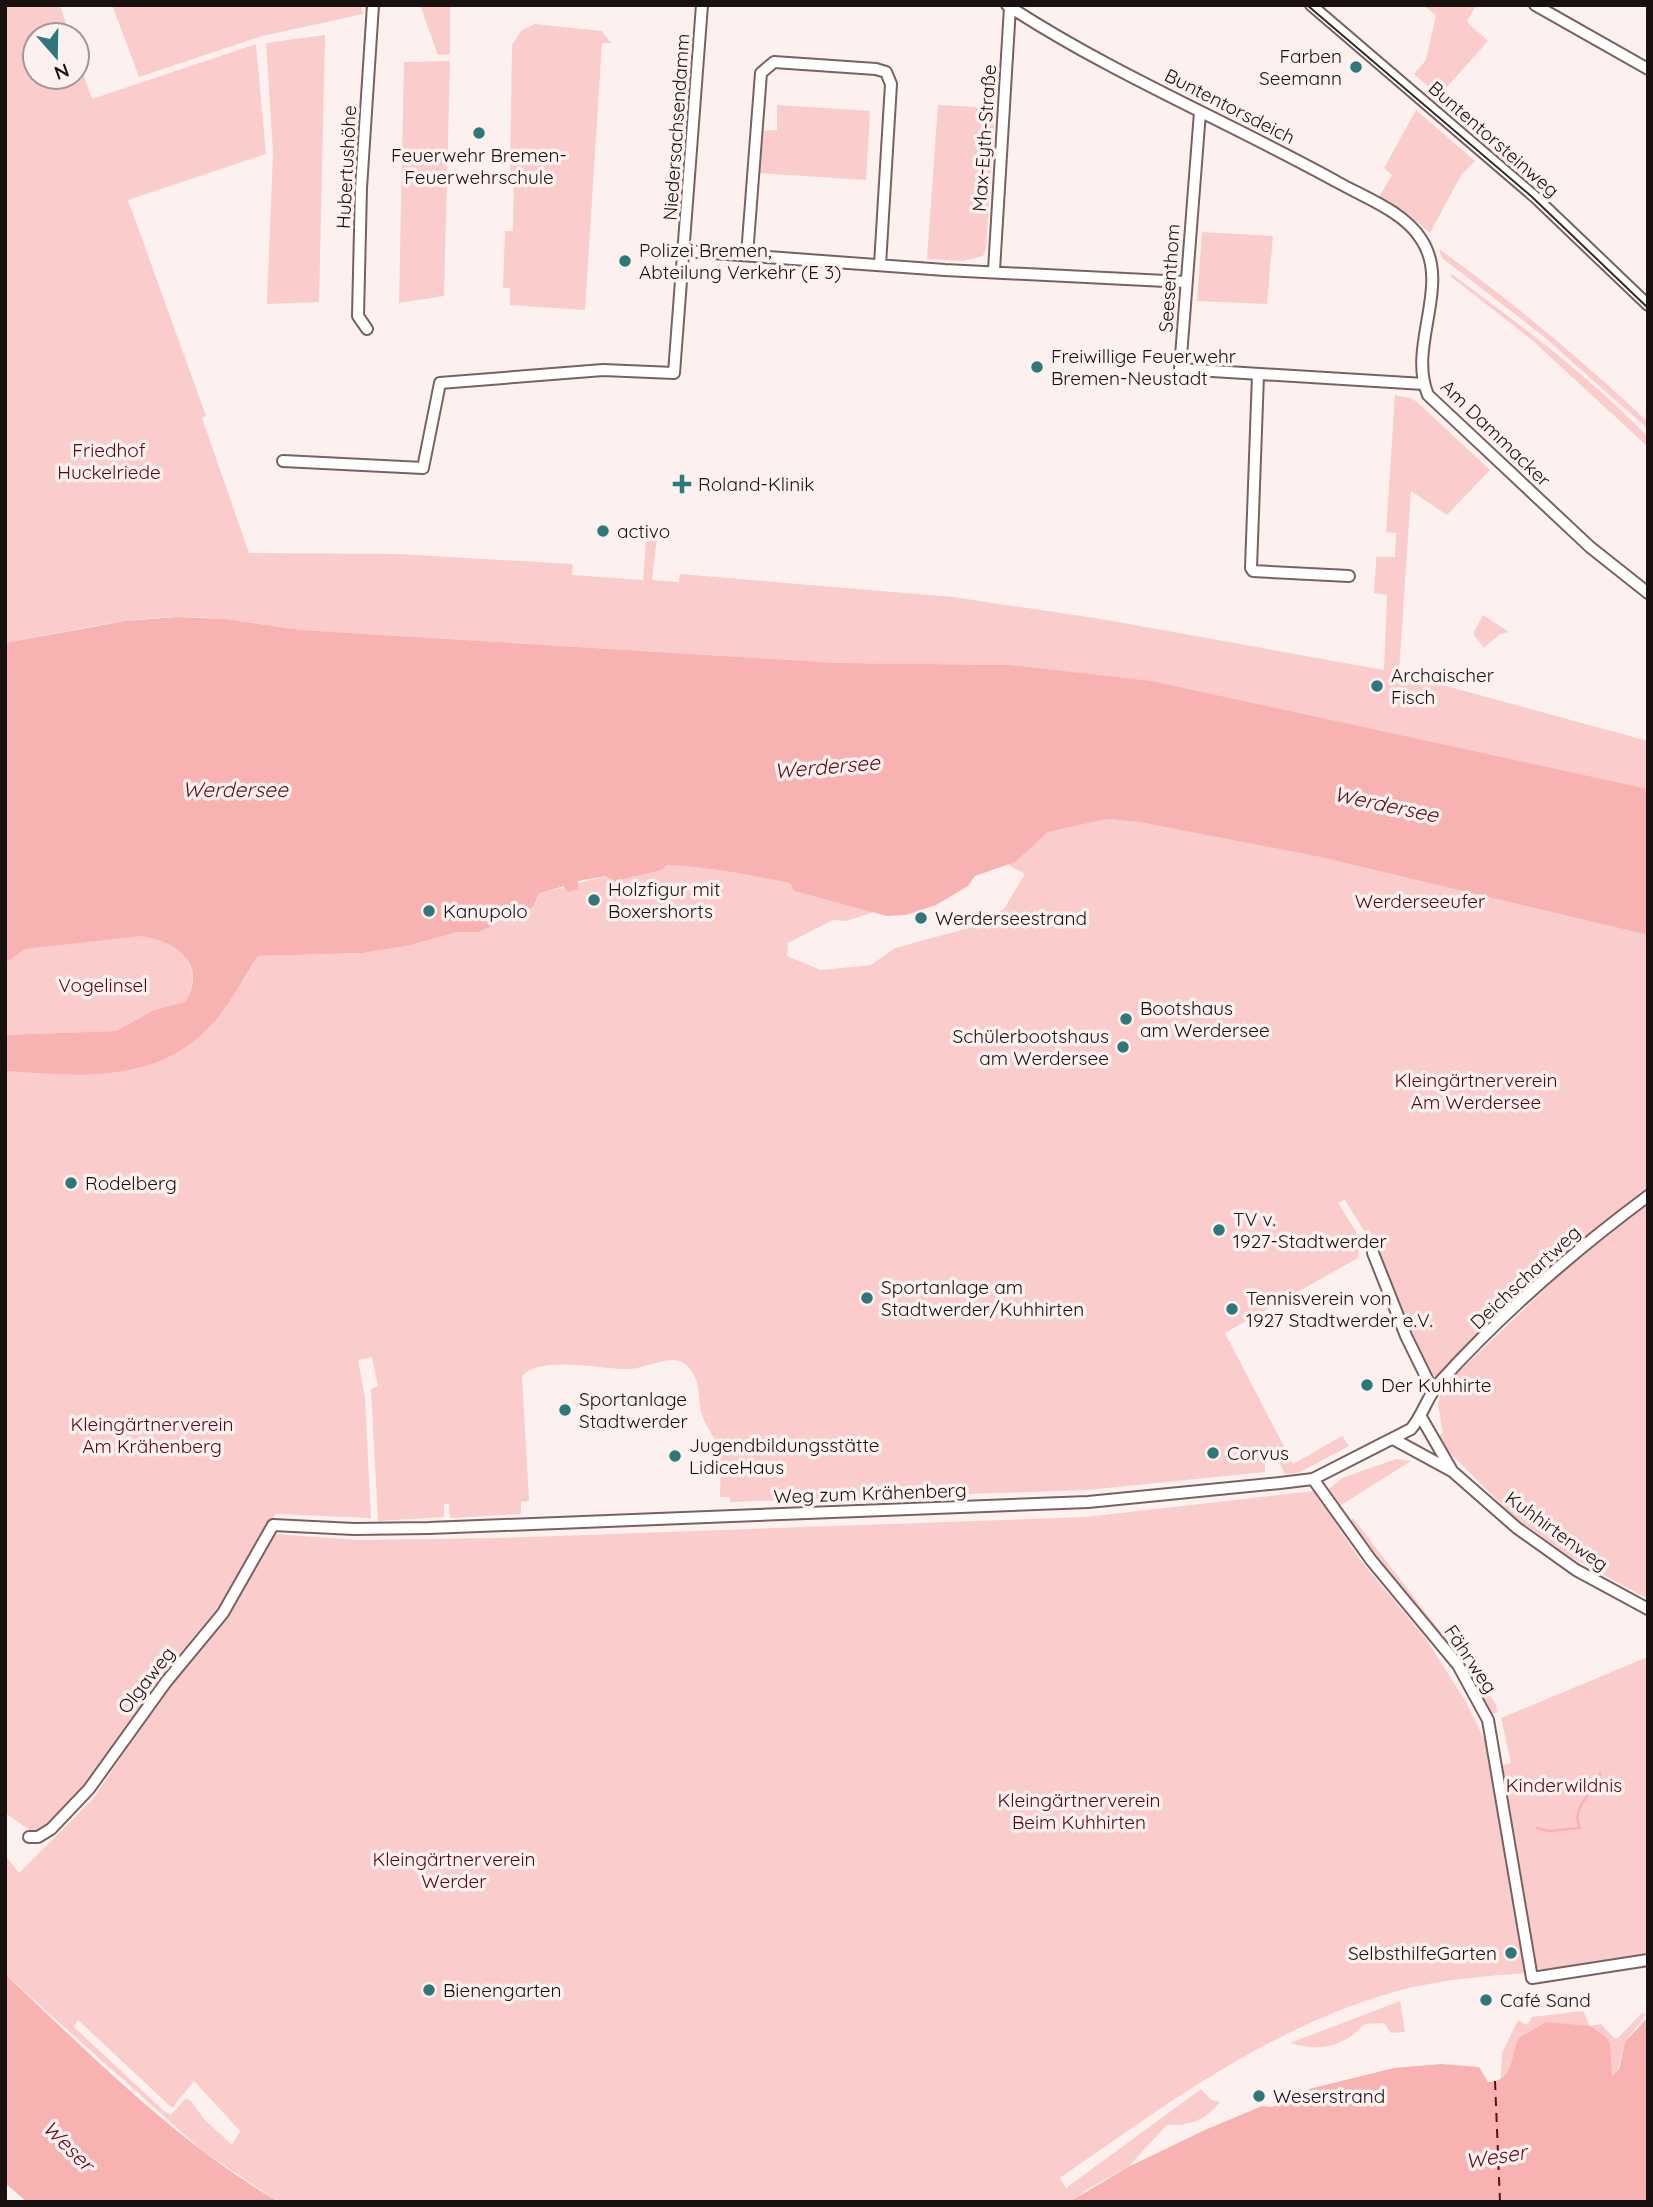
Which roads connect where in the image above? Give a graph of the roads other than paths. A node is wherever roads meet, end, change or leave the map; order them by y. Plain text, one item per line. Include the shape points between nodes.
1 (373, 5) edge
2 (702, 5) edge
3 (1311, 5) edge
4 (1535, 5) edge
5 (1008, 6) edge
6 (1648, 69) edge
7 (1200, 112) junction
8 (1427, 250) joint
9 (685, 251) junction
10 (747, 255) junction
11 (880, 265) junction
12 (993, 270) junction
13 (1186, 282) junction
14 (1648, 304) edge
15 (367, 329) dead end
16 (1258, 375) junction
17 (1424, 384) junction
18 (283, 461) dead end
19 (1349, 576) dead end
20 (1648, 593) edge
21 (1648, 1195) edge
22 (1373, 1252) dead end
23 (1433, 1391) junction
24 (1421, 1417) junction
25 (1395, 1440) junction
26 (1452, 1471) junction
27 (1313, 1479) junction
28 (273, 1525) joint
29 (1648, 1609) edge
30 (29, 1838) dead end
31 (1648, 1960) edge

1 - 15 street, Hubertushöhe via 358,316
2 - 9 street, Niedersachsendamm
3 - 14 street, Buntentorsteinweg via 1535,197
4 - 6 street
5 - 7 street, Buntentorsdeich
5 - 12 street, Max-Eyth-Straße
7 - 8 street, Buntentorsdeich via 1397,215
7 - 13 street, Seesenthom
8 - 17 street, Am Dammacker via 1431,289
9 - 10 street
9 - 18 street, Niedersachsendamm via 674,373 603,370 440,383 423,468
10 - 11 street
10 - 11 street via 761,73 774,62 864,68 886,72 891,84
11 - 12 street
12 - 13 street
13 - 16 street, Seesenthom via 1180,369
16 - 17 street
16 - 19 street via 1251,568
17 - 20 street, Am Dammacker via 1428,394 1522,484
21 - 23 street, Deichschartweg via 1530,1293
22 - 23 street
23 - 24 street, Weg zum Krähenberg
24 - 25 street, Weg zum Krähenberg
24 - 26 street, Kuhhirtenweg
25 - 26 street, Kuhhirtenweg
25 - 27 street, Weg zum Krähenberg
26 - 29 street, Kuhhirtenweg via 1555,1555
27 - 28 street, Weg zum Krähenberg via 1088,1502 429,1528
27 - 31 street, Fährweg via 1371,1560 1458,1665 1488,1720 1532,1978
28 - 30 street, Olgaweg via 223,1613 158,1692 89,1789 51,1829

